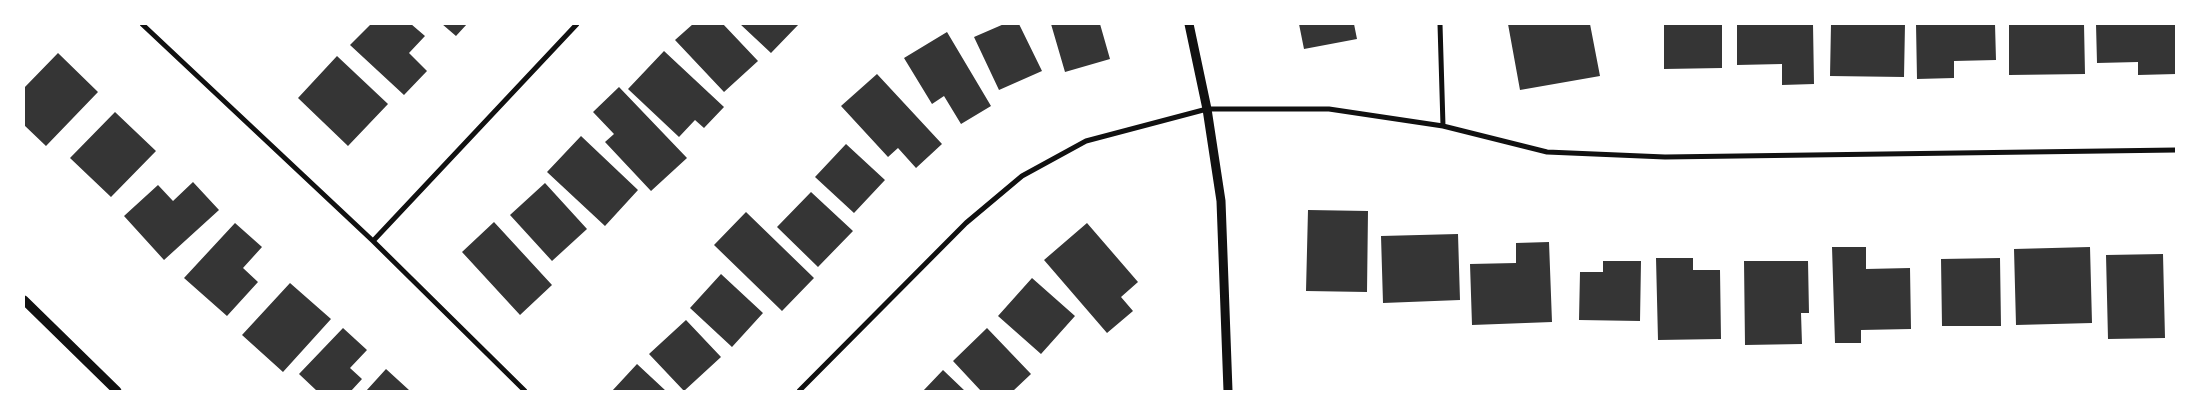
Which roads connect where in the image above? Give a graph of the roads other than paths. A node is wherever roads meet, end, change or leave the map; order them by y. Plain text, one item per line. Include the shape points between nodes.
1 (142, 24) edge
2 (577, 24) edge
3 (1189, 24) edge
4 (1440, 24) edge
5 (1207, 109) junction
6 (1443, 126) junction
7 (2176, 150) edge
8 (373, 241) junction
9 (24, 300) edge
10 (117, 391) edge
11 (525, 391) edge
12 (799, 391) edge
13 (1228, 391) edge

1 - 8 street
2 - 8 street
3 - 5 street
4 - 6 street
5 - 6 street via 1329,108
5 - 12 street via 1086,141 1022,176 966,223
5 - 13 street via 1221,201
6 - 7 street via 1547,152 1665,157
8 - 11 street
9 - 10 street

